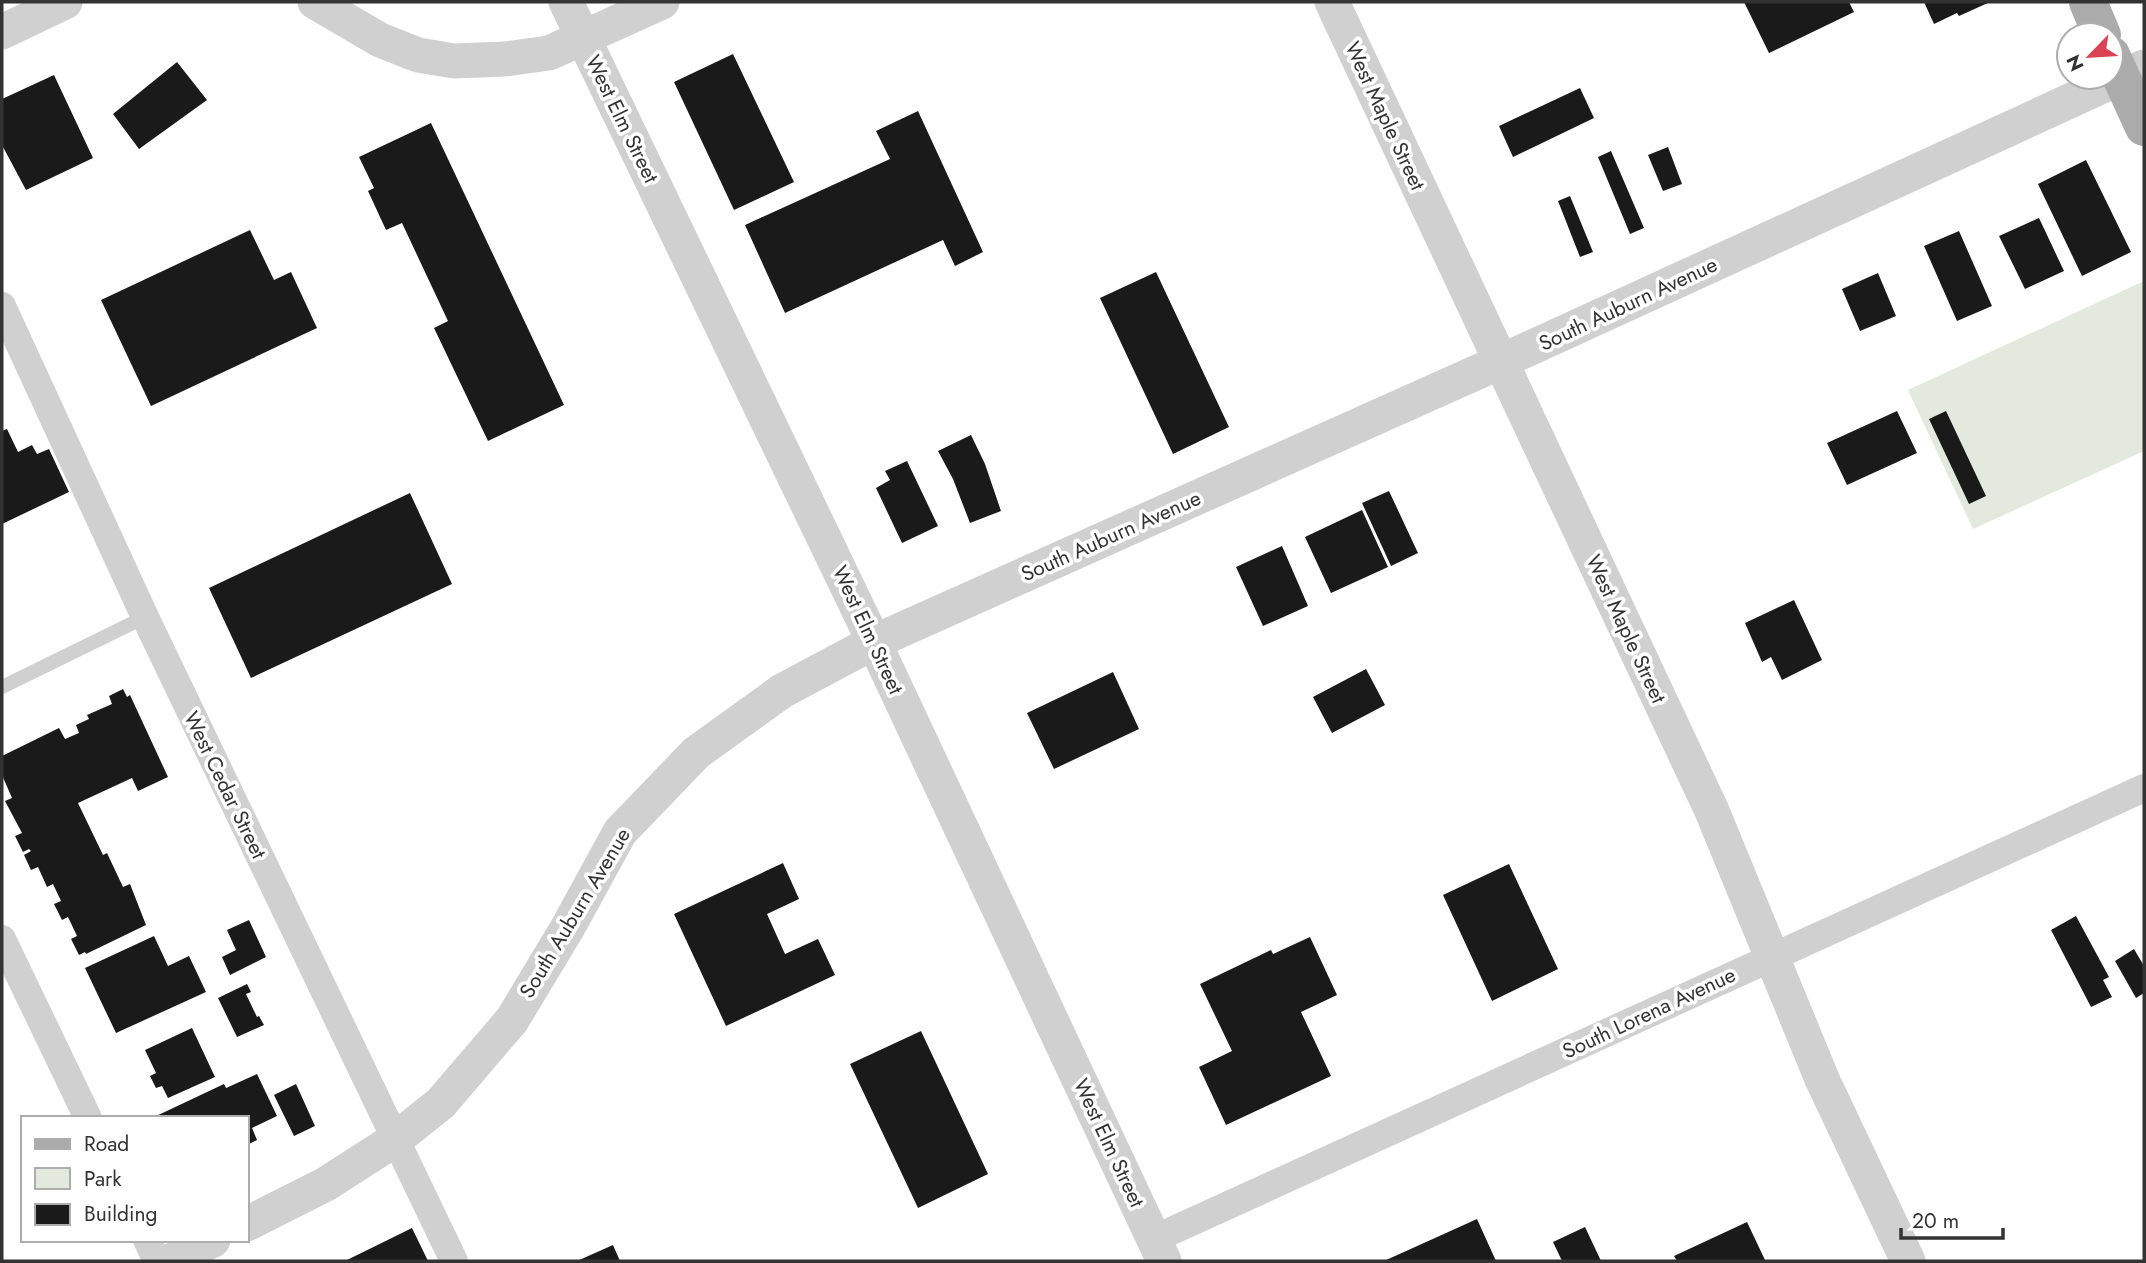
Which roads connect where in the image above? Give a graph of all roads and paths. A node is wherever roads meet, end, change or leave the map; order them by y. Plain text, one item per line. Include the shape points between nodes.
1 (65, 2) edge
2 (315, 2) edge
3 (566, 2) edge
4 (662, 2) edge
5 (1332, 2) edge
6 (2088, 2) edge
7 (2096, 21) edge
8 (2, 32) edge
9 (582, 37) junction
10 (2126, 67) edge
11 (2144, 127) edge
12 (2, 306) edge
13 (1500, 362) junction
14 (145, 617) junction
15 (874, 642) junction
16 (2, 687) edge
17 (2144, 788) edge
18 (2, 939) edge
19 (1772, 956) junction
20 (87, 1116) edge
21 (396, 1139) junction
22 (248, 1223) edge
23 (148, 1242) edge
24 (210, 1242) edge
25 (1161, 1256) edge
26 (157, 1261) edge
27 (172, 1261) edge
28 (454, 1261) edge
29 (1908, 1261) edge

1 - 8 street
2 - 9 street via 380,40 418,55 454,61 548,53
3 - 9 street, West Elm Street
4 - 9 street
5 - 13 street, West Maple Street
6 - 7 main road
9 - 15 street, West Elm Street
10 - 11 main road
10 - 13 street, South Auburn Avenue
12 - 14 street, West Cedar Street
13 - 15 street, South Auburn Avenue
13 - 19 street, West Maple Street via 1712,811
14 - 16 lane
14 - 21 street, West Cedar Street
15 - 21 street, South Auburn Avenue via 782,691 696,752 620,832 512,1020 441,1103
15 - 25 street, West Elm Street
17 - 19 street, South Lorena Avenue
18 - 20 street
19 - 25 street, South Lorena Avenue
19 - 29 street, West Maple Street via 1822,1079
21 - 22 street, South Auburn Avenue via 326,1184
21 - 28 street, West Cedar Street
23 - 26 street
24 - 27 street

